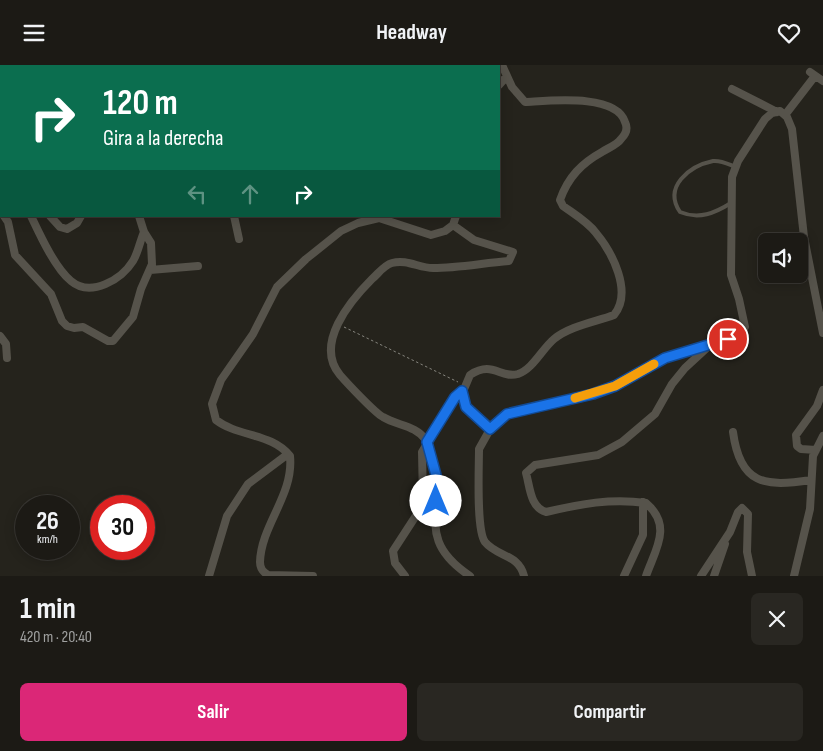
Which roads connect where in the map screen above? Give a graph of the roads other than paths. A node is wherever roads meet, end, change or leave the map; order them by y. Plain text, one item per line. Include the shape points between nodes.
1 (502, 65) edge
2 (507, 76) junction
3 (823, 81) edge
4 (500, 84) edge
5 (732, 89) dead end
6 (781, 114) junction
7 (736, 167) junction
8 (731, 203) junction
9 (5, 217) edge
10 (31, 217) edge
11 (51, 217) edge
12 (80, 217) edge
13 (139, 217) edge
14 (234, 217) edge
15 (456, 217) edge
16 (453, 225) junction
17 (144, 232) junction
18 (239, 239) dead end
19 (198, 266) dead end
20 (150, 271) junction
21 (823, 333) edge
22 (0, 336) edge
23 (712, 344) junction
24 (7, 358) dead end
25 (463, 388) junction
26 (823, 390) edge
27 (490, 429) junction
28 (733, 432) dead end
29 (823, 436) edge
30 (427, 442) junction
31 (816, 451) junction
32 (288, 454) junction
33 (812, 479) junction
34 (643, 502) junction
35 (730, 533) junction
36 (209, 576) edge
37 (313, 576) edge
38 (405, 576) edge
39 (470, 576) edge
40 (524, 576) edge
41 (624, 576) edge
42 (646, 576) edge
43 (701, 576) edge
44 (714, 576) edge
45 (752, 576) edge
46 (794, 576) edge

1 - 2 street
2 - 4 street
2 - 25 street via 515,92 525,102 576,99 610,107 620,112 624,119 626,132 620,141 584,162 565,186 560,200 563,206 596,231 611,254 621,288 621,300 614,315 566,331 519,373 487,368 470,375
3 - 6 street via 813,74
5 - 6 street
6 - 7 street via 772,113 765,119
6 - 21 street via 792,129 804,237
7 - 8 street via 732,177
7 - 8 lane via 713,161 697,168 683,177 676,186 674,197 680,212 690,216 711,214
8 - 23 street via 731,275 745,327 738,335
9 - 20 street via 15,255 51,294 62,321 74,328 92,330 108,341 118,338 133,317
10 - 17 street via 44,244 72,282 90,289 114,281 133,261
11 - 12 street via 66,229
13 - 17 street
14 - 18 street
15 - 16 street
16 - 30 street via 474,240 513,252 509,261 431,268 408,261 392,263 359,292 337,324 332,358 339,374 382,417 412,428
16 - 32 street via 430,235 379,218 358,223 341,231 277,287 253,335 221,380 212,404 216,420 224,427 270,441
17 - 20 street via 152,243
19 - 20 street
22 - 24 street via 6,344
23 - 27 street via 665,358 615,386 593,394 507,414
23 - 34 street via 672,384 655,415 622,442 598,455 535,465 526,473 534,505 546,512 592,501 622,499
25 - 27 street via 466,407
25 - 30 street
26 - 31 street via 817,406 796,435 801,449
27 - 40 street via 479,449 480,533 490,547 516,561
28 - 33 street via 742,467 753,476 786,484
29 - 31 street
30 - 38 street via 422,452 423,499 419,511 393,551 395,563
30 - 39 street via 436,475 435,533 452,563
31 - 33 street
32 - 36 street via 248,484 227,516
32 - 37 street via 289,479 260,563 268,575
33 - 46 street via 810,509
34 - 41 street via 644,535
34 - 42 street via 652,508 660,531 659,546
35 - 43 street
35 - 44 street
35 - 45 street via 742,508 748,514 747,552

